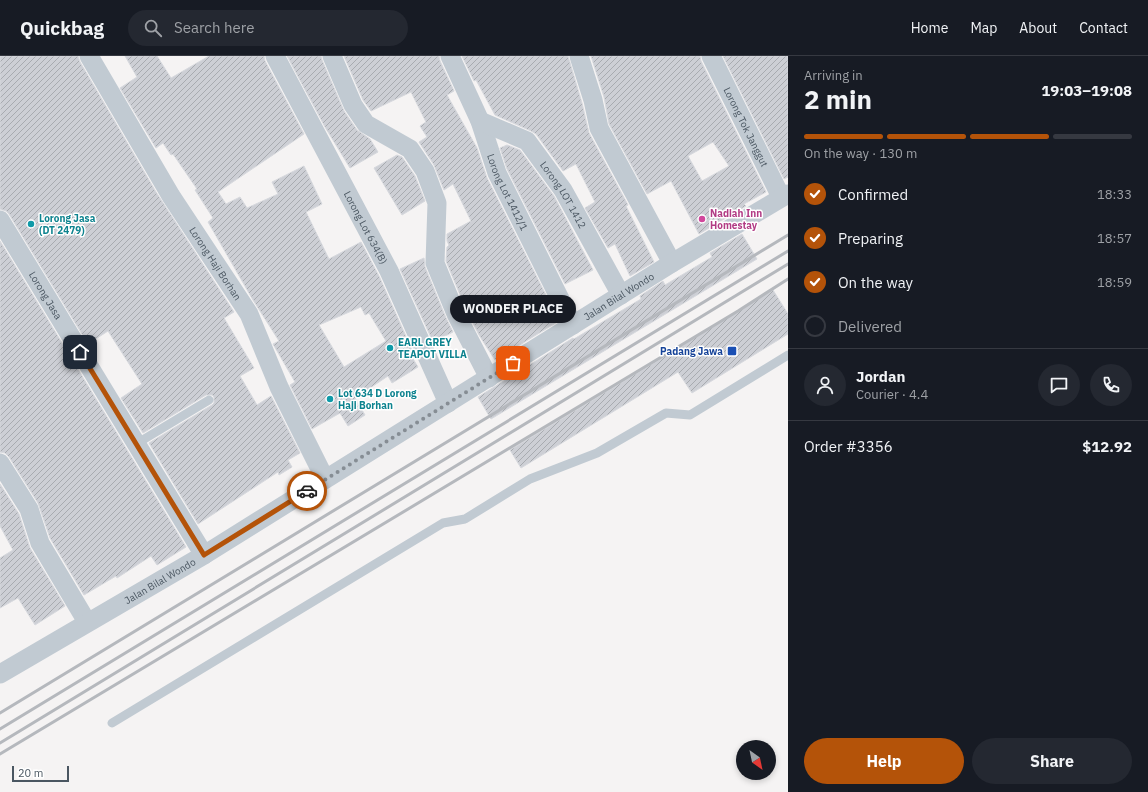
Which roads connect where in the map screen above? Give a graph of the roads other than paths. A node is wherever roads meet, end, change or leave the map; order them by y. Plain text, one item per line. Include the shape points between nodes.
1 (89, 56) edge
2 (275, 56) edge
3 (332, 56) edge
4 (450, 56) edge
5 (579, 56) edge
6 (711, 56) edge
7 (480, 121) junction
8 (785, 195) edge
9 (0, 220) edge
10 (672, 263) junction
11 (621, 295) junction
12 (573, 325) junction
13 (788, 355) edge
14 (489, 378) junction
15 (209, 400) dead end
16 (448, 403) junction
17 (136, 444) junction
18 (0, 463) edge
19 (325, 479) junction
20 (204, 555) junction
21 (87, 622) junction
22 (0, 674) edge
23 (112, 723) dead end

1 - 19 street, Lorong Haji Borhan via 171,196 249,314 279,387
2 - 16 street, Lorong Lot 634(B) via 389,271
3 - 14 street via 353,105 366,124 410,149 425,171 437,204 435,263 456,314
4 - 7 street, Lorong Lot 1412/1
5 - 10 street via 599,128
6 - 8 street, Lorong Tok Janggut
7 - 11 street, Lorong LOT 1412 via 527,141 563,190
7 - 12 street, Lorong Lot 1412/1 via 497,173
8 - 10 street, Jalan Bilal Wondo
9 - 17 street, Lorong Jasa
10 - 11 street, Jalan Bilal Wondo
11 - 12 street, Jalan Bilal Wondo
12 - 14 street, Jalan Bilal Wondo
13 - 23 lane via 690,415 666,413 597,453 530,479 465,519 443,523
14 - 16 street, Jalan Bilal Wondo
15 - 17 lane
16 - 19 street, Jalan Bilal Wondo
17 - 20 street, Lorong Jasa
18 - 21 street via 29,509 40,543
19 - 20 street, Jalan Bilal Wondo
20 - 21 street, Jalan Bilal Wondo
21 - 22 street, Jalan Bilal Wondo

